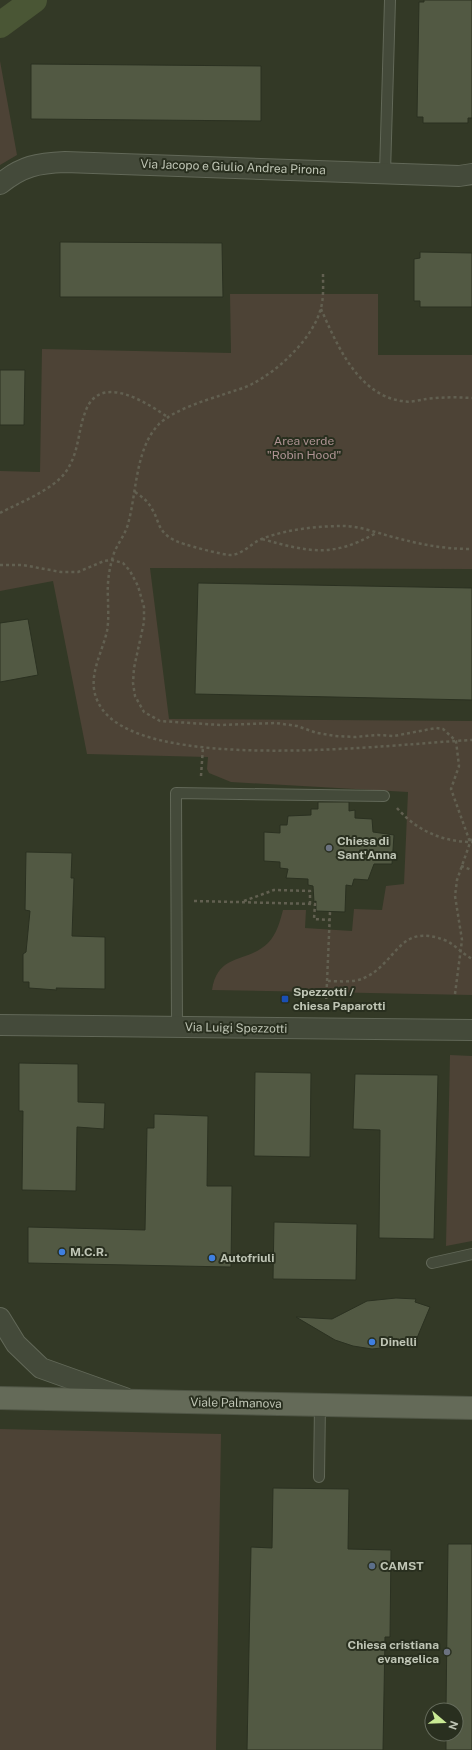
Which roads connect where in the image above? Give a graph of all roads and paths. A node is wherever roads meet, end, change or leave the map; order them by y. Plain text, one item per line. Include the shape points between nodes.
1 (390, 0) edge
2 (385, 173) junction
3 (472, 174) edge
4 (0, 184) edge
5 (323, 274) dead end
6 (321, 309) junction
7 (472, 398) edge
8 (169, 418) junction
9 (135, 492) junction
10 (0, 512) edge
11 (376, 533) junction
12 (262, 539) junction
13 (472, 549) edge
14 (112, 560) junction
15 (0, 565) edge
16 (472, 740) edge
17 (456, 741) junction
18 (203, 747) junction
19 (200, 793) junction
20 (384, 796) joint
21 (472, 837) edge
22 (471, 842) edge
23 (462, 866) junction
24 (472, 870) edge
25 (177, 901) junction
26 (242, 902) junction
27 (310, 904) junction
28 (330, 912) dead end
29 (329, 920) junction
30 (461, 950) junction
31 (471, 958) edge
32 (328, 980) junction
33 (327, 992) dead end
34 (455, 994) dead end
35 (0, 1025) edge
36 (177, 1027) junction
37 (472, 1030) edge
38 (472, 1254) edge
39 (432, 1262) dead end
40 (0, 1318) edge
41 (0, 1398) edge
42 (131, 1400) junction
43 (320, 1405) junction
44 (472, 1408) edge
45 (319, 1476) dead end

1 - 2 lane
2 - 3 street, Via Jacopo e Giulio Andrea Pirona via 459,176
2 - 4 street, Via Jacopo e Giulio Andrea Pirona via 65,162 27,166
5 - 6 path
6 - 7 path via 333,336 351,365 363,381 384,396 403,402
6 - 8 path via 315,324 290,355 252,384 182,410
8 - 9 path via 160,423 148,440
8 - 10 path via 149,404 133,397 107,391 98,395 86,409 77,450 63,474 39,492
9 - 12 path via 153,509 162,531 174,540 230,556 241,553
9 - 14 path via 128,524
11 - 12 path via 347,526 321,526
11 - 12 path via 344,548 328,551 293,548
11 - 13 path via 444,549
14 - 15 path via 78,572 61,572 23,565
14 - 17 path via 123,563 130,572 138,586 144,607 144,622 136,654 133,683 140,706 153,718 170,723 276,723 335,736 394,736 436,728 443,729
14 - 18 path via 107,576 108,628 94,677 97,701 110,719 138,734 162,741
16 - 17 path
17 - 18 path via 326,750
17 - 22 path via 459,766 451,788
18 - 19 path
19 - 20 lane
19 - 25 lane via 176,793
20 - 22 path via 407,820 430,834
21 - 22 path
22 - 23 path
23 - 24 path
23 - 30 path via 455,896 462,931
25 - 26 path
25 - 36 lane
26 - 27 path
26 - 27 path via 274,890 281,890 310,891
27 - 29 path via 315,904 314,919
28 - 29 path
29 - 32 path
30 - 31 path
30 - 32 path via 437,938 416,937 406,940 375,972 362,979
30 - 34 path
32 - 33 path
35 - 36 street, Via Luigi Spezzotti
36 - 37 street, Via Luigi Spezzotti
38 - 39 lane
40 - 42 street via 16,1344 41,1368
41 - 42 main road, Viale Palmanova
42 - 43 main road, Viale Palmanova
43 - 44 main road, Viale Palmanova
43 - 45 lane

